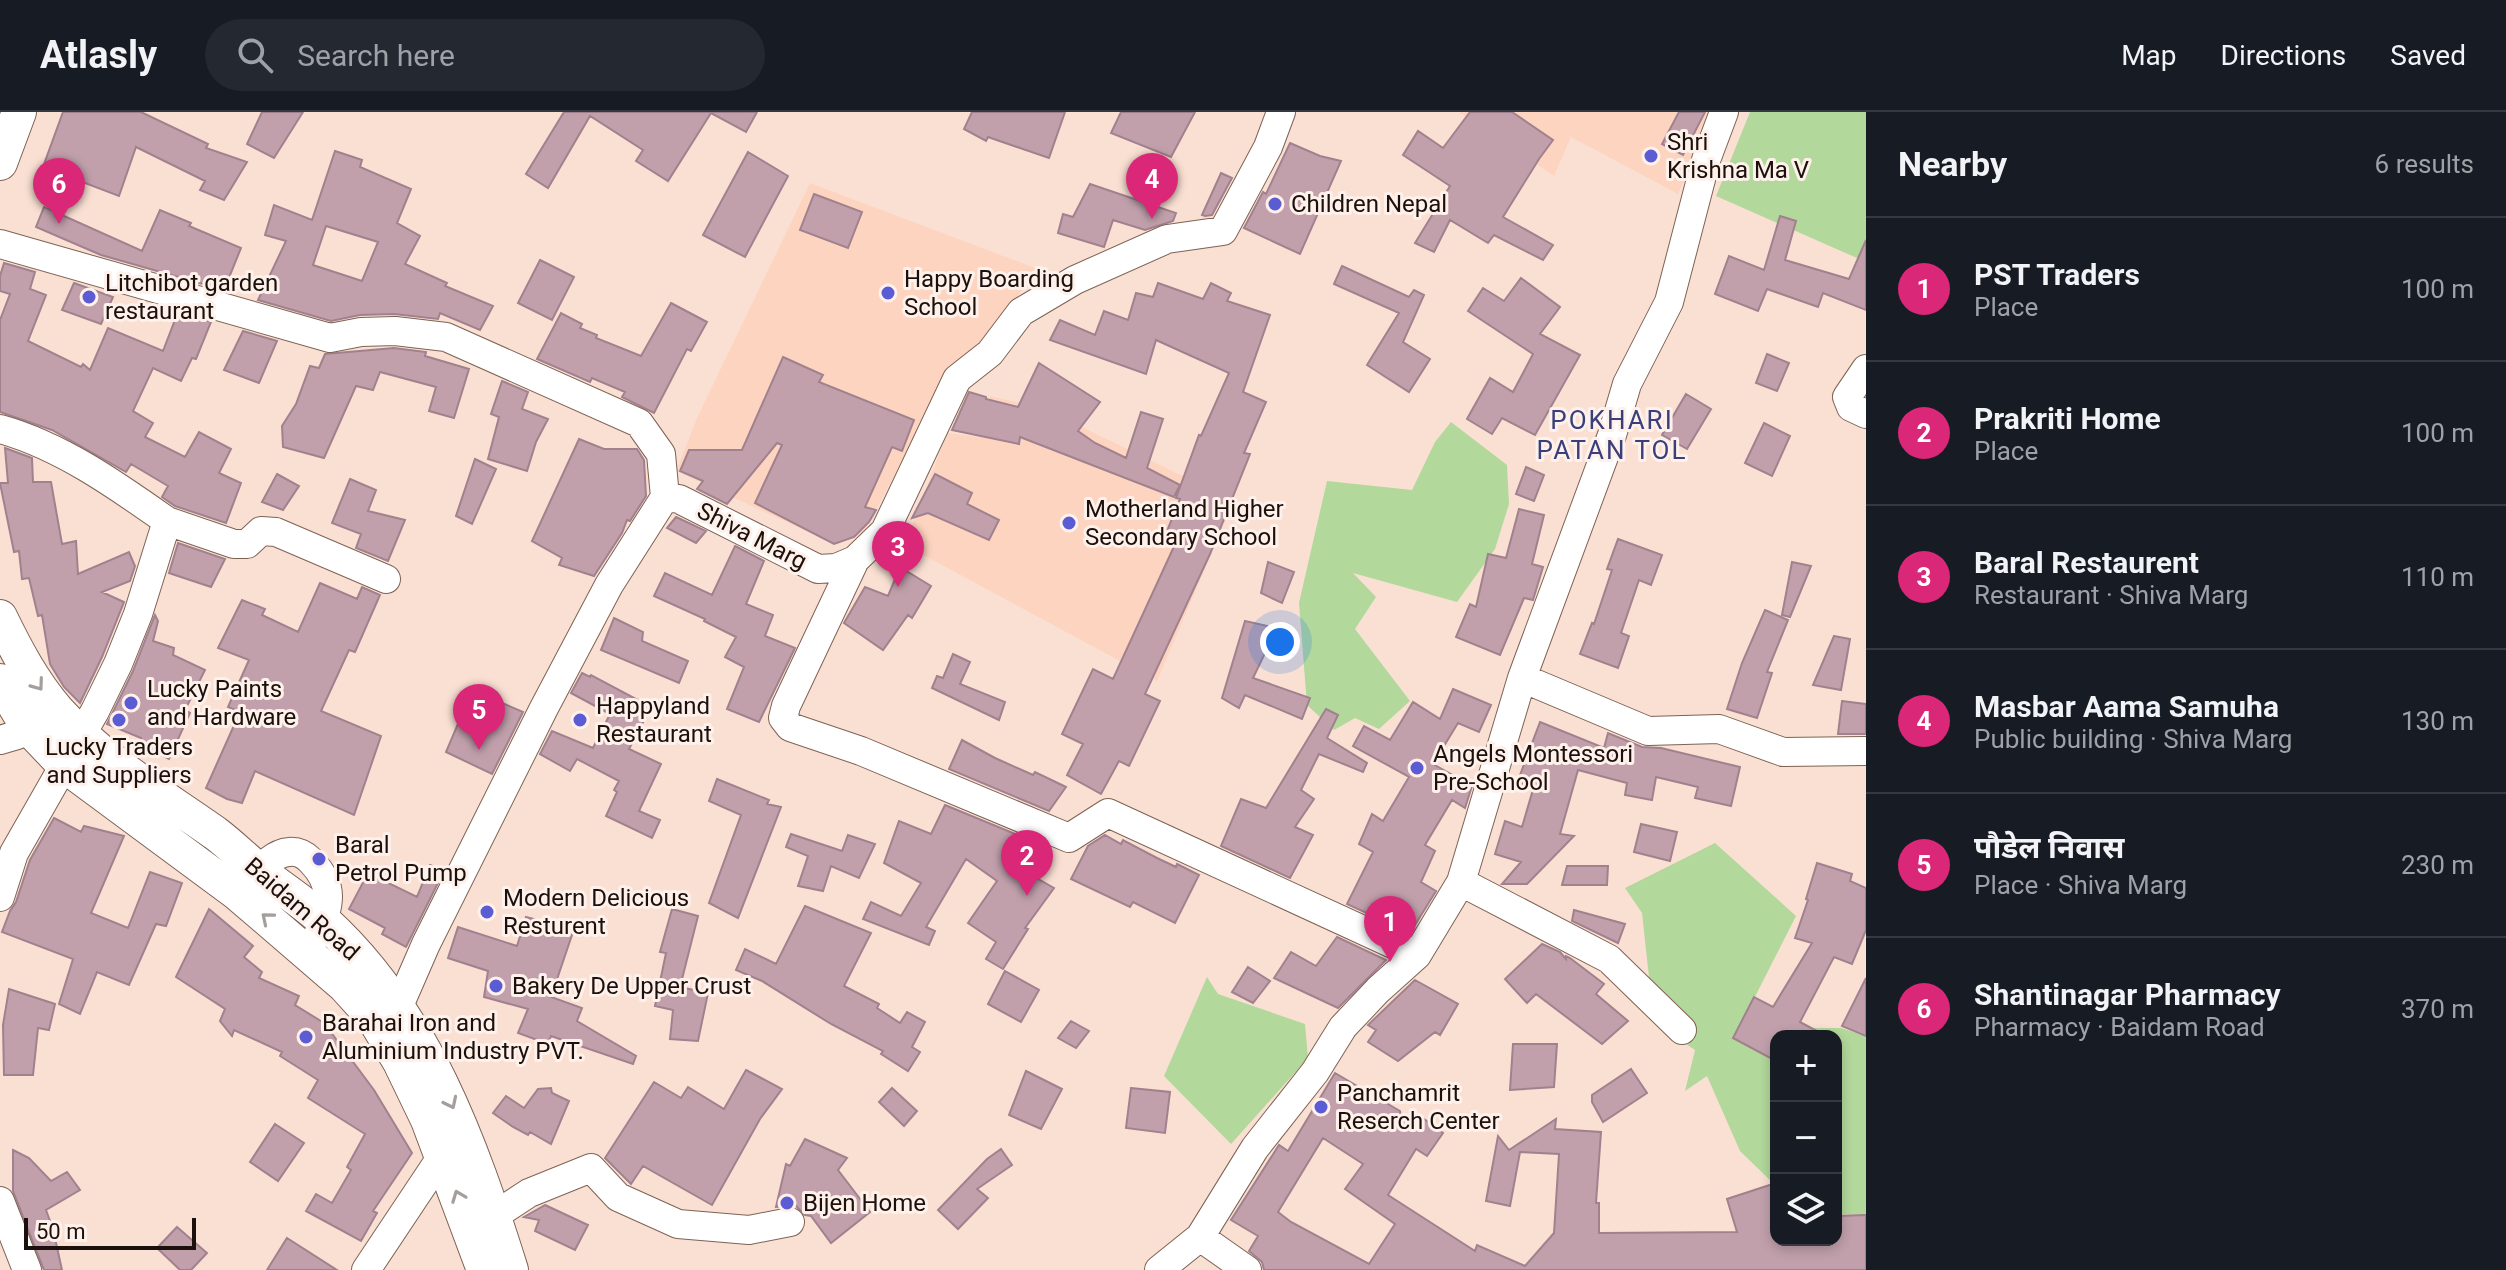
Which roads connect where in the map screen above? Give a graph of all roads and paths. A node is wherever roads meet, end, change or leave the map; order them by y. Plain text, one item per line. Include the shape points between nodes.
1 (19, 112) edge
2 (1281, 112) edge
3 (1724, 112) edge
4 (0, 163) edge
5 (0, 244) edge
6 (1866, 369) edge
7 (1866, 414) edge
8 (0, 429) edge
9 (665, 497) junction
10 (167, 521) junction
11 (855, 560) junction
12 (386, 579) dead end
13 (0, 617) edge
14 (1522, 678) junction
15 (0, 681) edge
16 (14, 733) edge
17 (81, 734) junction
18 (1866, 751) edge
19 (64, 765) junction
20 (248, 881) junction
21 (1461, 882) junction
22 (0, 897) edge
23 (323, 920) junction
24 (310, 955) junction
25 (1417, 955) junction
26 (399, 1006) junction
27 (1682, 1030) dead end
28 (441, 1153) junction
29 (0, 1201) edge
30 (494, 1216) junction
31 (790, 1222) dead end
32 (1200, 1237) junction
33 (27, 1270) edge
34 (366, 1270) edge
35 (484, 1270) edge
36 (511, 1270) edge
37 (1159, 1270) edge
38 (1247, 1270) edge

1 - 4 main road
2 - 11 street via 1223,231 1167,239 1075,280 1021,312 990,353 957,379 885,531
3 - 14 street via 1669,302 1627,384
5 - 9 street via 330,338 395,331 446,337 639,423 661,454
6 - 7 street via 1847,397 1851,407
8 - 10 street via 51,448
9 - 11 street, Shiva Marg via 679,499 818,569
9 - 26 street, Shiva Marg via 609,585 566,667
10 - 12 street via 234,544 247,544 261,531 276,532
10 - 17 street via 118,664
11 - 25 street via 786,706 783,718 790,727 1069,838 1108,813
13 -> 17 main road, Baidam Road via 37,684
14 - 18 street via 1648,731 1719,729 1783,752
14 - 21 street
15 - 16 main road, Baidam Road
16 - 19 main road, Baidam Road
17 - 19 street
17 - 20 main road, Baidam Road via 218,836
19 - 20 main road, Baidam Road
19 - 22 street via 14,853
20 - 23 main road, Baidam Road
24 -> 20 main road, Baidam Road
21 - 25 street
21 - 27 street via 1609,959
23 - 24 street
23 - 26 main road, Baidam Road
24 - 28 main road, Baidam Road via 373,1017 400,1062
25 - 32 street via 1343,1027 1255,1148
26 -> 30 main road, Baidam Road via 456,1114
28 - 34 street
35 -> 28 main road, Baidam Road
29 - 33 street
30 - 31 street via 529,1193 591,1168 618,1197 678,1224 749,1230
30 - 36 main road, Baidam Road
32 - 37 street
32 - 38 street

